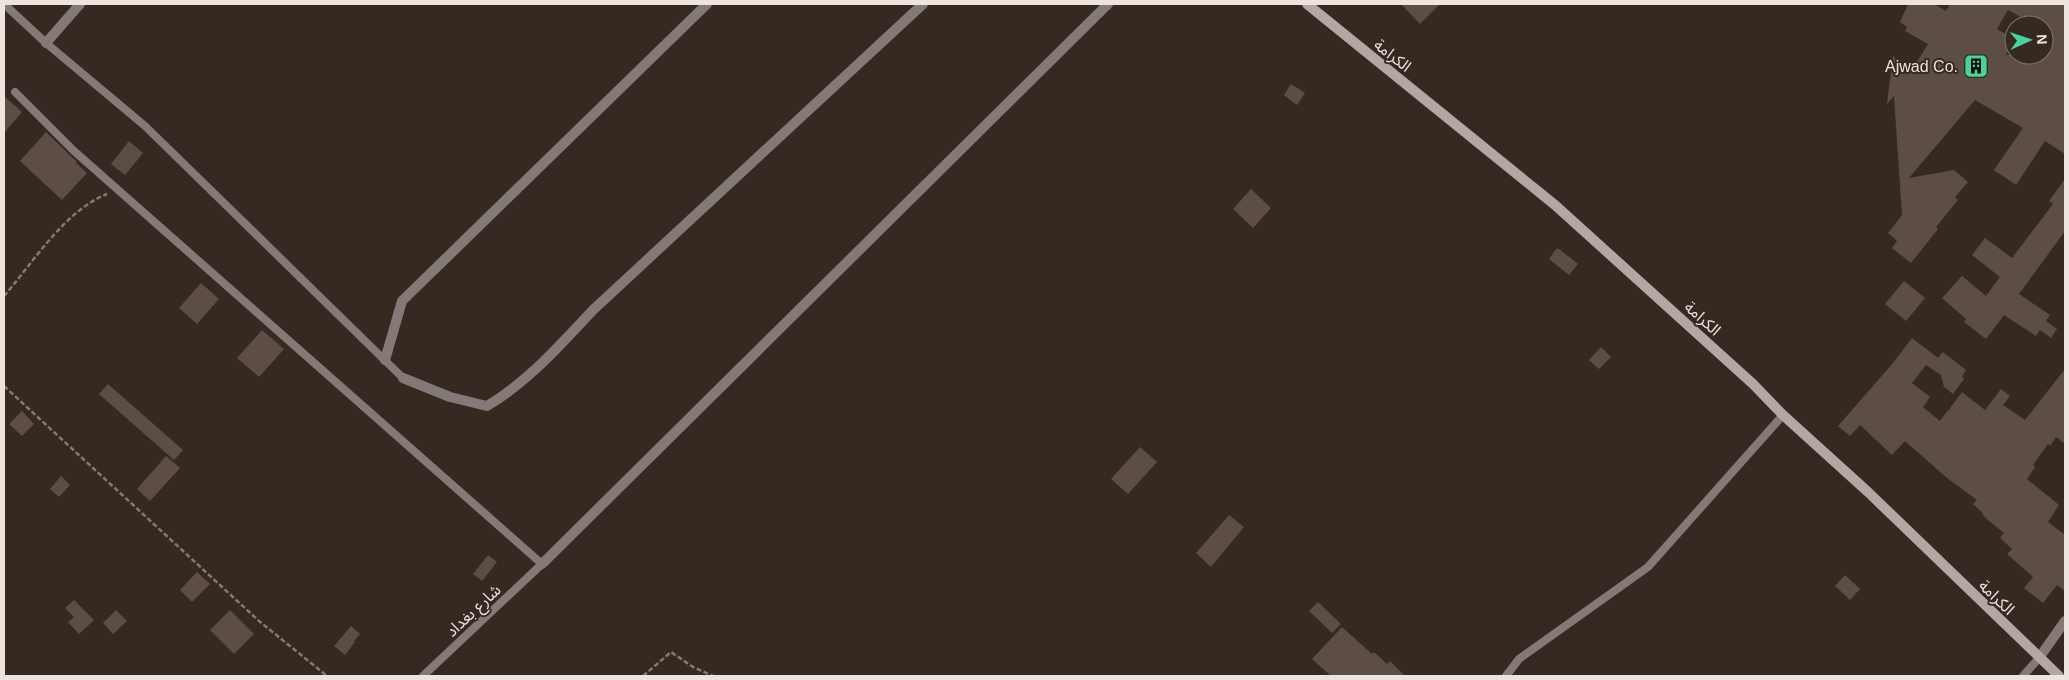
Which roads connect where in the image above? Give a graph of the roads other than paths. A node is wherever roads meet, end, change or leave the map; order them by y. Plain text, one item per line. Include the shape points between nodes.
1 (4, 4) edge
2 (80, 4) edge
3 (707, 4) edge
4 (923, 4) edge
5 (1108, 4) edge
6 (1307, 4) edge
7 (46, 43) junction
8 (15, 92) dead end
9 (385, 360) junction
10 (403, 378) joint
11 (1783, 415) junction
12 (542, 564) junction
13 (2065, 621) edge
14 (2039, 658) junction
15 (423, 676) edge
16 (1506, 676) edge
17 (2023, 676) edge
18 (2059, 676) edge

1 - 7 lane
2 - 7 street
3 - 9 street via 402,301
4 - 10 street via 593,310 542,364 509,393 487,406 450,397
5 - 12 street
6 - 11 main road, الكرامة via 1555,205
7 - 9 lane via 145,126
8 - 12 lane via 74,152
9 - 10 lane
11 - 14 main road, الكرامة via 1868,492
11 - 16 lane via 1648,567 1518,659
12 - 15 lane, شارع بغداد
13 - 14 street
14 - 17 lane
14 - 18 main road, الكرامة

